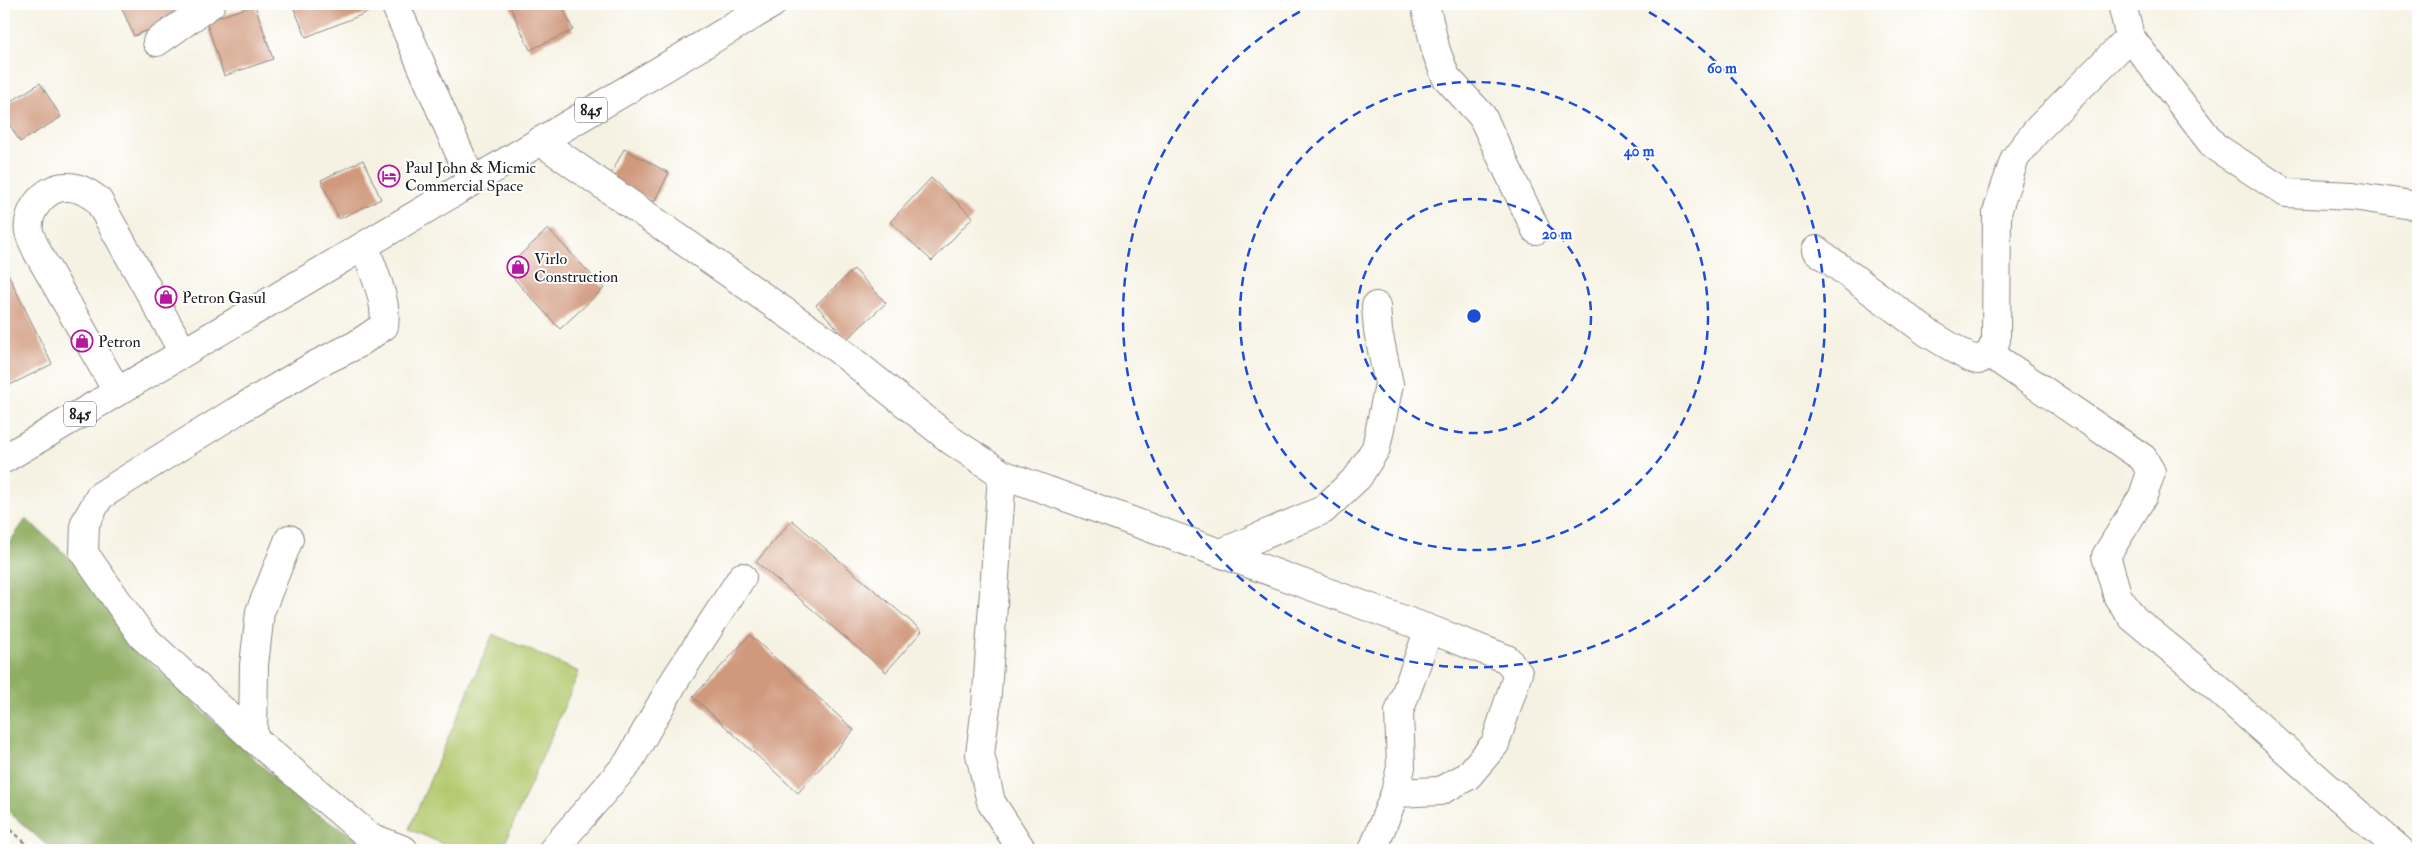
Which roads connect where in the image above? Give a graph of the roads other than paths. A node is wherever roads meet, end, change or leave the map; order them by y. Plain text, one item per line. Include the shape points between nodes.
1 (211, 4) edge
2 (395, 4) edge
3 (772, 4) edge
4 (1425, 4) edge
5 (2122, 4) edge
6 (2130, 37) junction
7 (156, 42) dead end
8 (540, 140) junction
9 (472, 182) junction
10 (2418, 206) edge
11 (1536, 230) dead end
12 (365, 247) junction
13 (1816, 250) dead end
14 (1376, 306) dead end
15 (183, 352) junction
16 (1990, 354) junction
17 (117, 391) junction
18 (4, 459) edge
19 (1002, 474) junction
20 (289, 539) dead end
21 (1221, 553) junction
22 (742, 577) dead end
23 (1429, 628) junction
24 (253, 738) junction
25 (1395, 793) junction
26 (404, 850) edge
27 (552, 850) edge
28 (1022, 850) edge
29 (1373, 850) edge
30 (2400, 850) edge

1 - 7 street
2 - 9 street
3 - 8 street, 845
4 - 11 street via 1446,77 1482,116
5 - 6 street
6 - 10 street via 2214,146 2286,193 2353,196
6 - 16 street via 2037,130 2015,158 1997,212 1996,340
8 - 9 street, 845
8 - 19 street via 834,347 952,440
9 - 12 street, 845
12 - 15 street, 845
12 - 24 street via 383,301 384,326 100,496 85,523 84,553 142,636
13 - 16 street via 1936,338 1978,360
14 - 21 street via 1388,384 1376,448 1358,477 1323,510
15 - 17 street, 845
15 - 17 street via 98,200 88,192 65,186 43,196 34,205 28,230
16 - 30 street via 2143,458 2151,472 2143,496 2106,556 2118,597 2133,618 2193,666 2324,786
17 - 18 street, 845
19 - 21 street
19 - 28 street via 980,754 991,802
20 - 24 street via 260,612 254,665
21 - 23 street
22 - 27 street via 674,680 628,763
23 - 25 street via 1399,712 1400,766
23 - 25 street via 1507,660 1518,673 1495,744 1468,776 1440,791
24 - 26 street via 370,837
25 - 29 street

